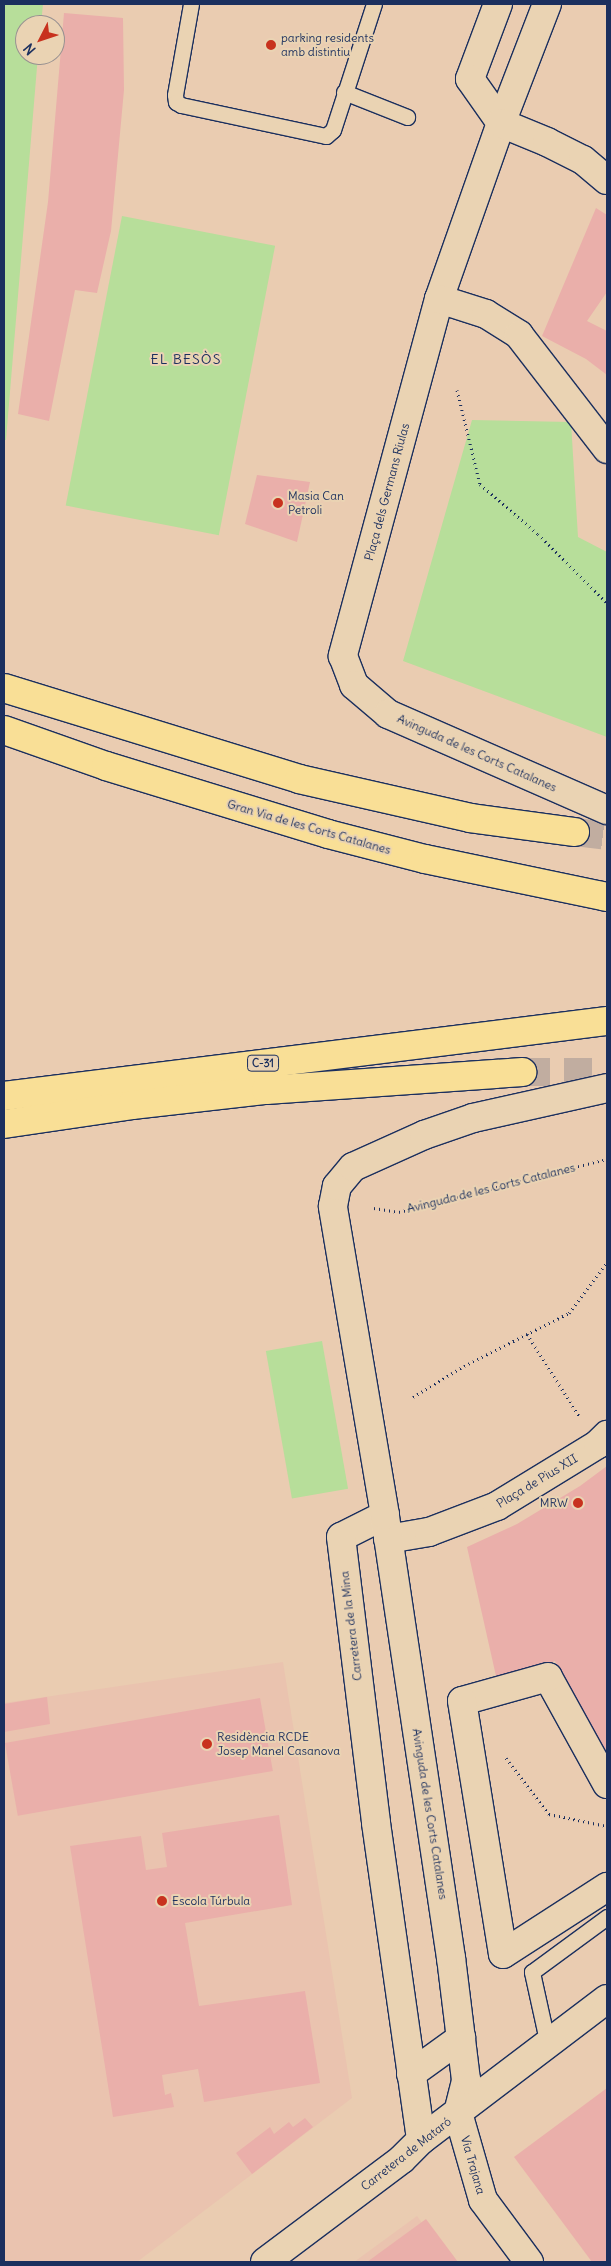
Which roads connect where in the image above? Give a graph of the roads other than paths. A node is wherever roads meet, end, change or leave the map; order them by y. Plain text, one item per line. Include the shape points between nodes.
1 (190, 4) edge
2 (374, 4) edge
3 (498, 4) edge
4 (547, 4) edge
5 (344, 92) junction
6 (407, 117) dead end
7 (501, 123) junction
8 (607, 180) edge
9 (439, 299) junction
10 (607, 449) edge
11 (354, 685) joint
12 (4, 688) edge
13 (10, 732) edge
14 (607, 810) edge
15 (575, 832) tunnel mouth
16 (607, 897) edge
17 (607, 1021) edge
18 (522, 1072) tunnel mouth
19 (607, 1088) edge
20 (4, 1096) edge
21 (4, 1124) edge
22 (603, 1440) edge
23 (387, 1527) junction
24 (607, 1784) edge
25 (607, 1887) edge
26 (607, 1918) edge
27 (607, 1999) edge
28 (462, 2038) junction
29 (548, 2045) junction
30 (411, 2074) junction
31 (458, 2113) junction
32 (421, 2140) junction
33 (265, 2262) edge
34 (529, 2262) edge

1 - 5 lane via 175,95 176,102 181,105 326,136 333,130
2 - 5 lane
3 - 7 street via 470,79
4 - 7 street, Plaça dels Germans Riulas
5 - 6 lane
7 - 8 street via 583,160
7 - 9 street, Plaça dels Germans Riulas
9 - 10 street via 486,314 519,335
9 - 11 street, Plaça dels Germans Riulas via 343,656
11 - 14 street, Avinguda de les Corts Catalanes via 388,714
12 - 15 highway via 299,779 470,818
13 - 16 highway, Gran Via de les Corts Catalanes via 106,766 328,834 425,859
17 - 20 highway, C-31
18 - 21 highway via 266,1090
19 - 23 street via 473,1118 424,1135 353,1167 337,1186 333,1206
22 - 23 street, Plaça de Pius XII via 497,1506 430,1532
23 - 28 street, Avinguda de les Corts Catalanes
23 - 30 street, Carretera de la Mina via 341,1537
24 - 25 street via 548,1676 462,1701 503,1954
26 - 29 lane via 532,1972
27 - 29 street, Carretera de Mataró
28 - 30 street
28 - 31 street, Avinguda de les Corts Catalanes via 466,2080
29 - 31 street, Carretera de Mataró
30 - 32 street, Carretera de la Mina
31 - 32 street, Carretera de Mataró
31 - 34 street, Via Trajana via 483,2200
32 - 33 street, Carretera de Mataró via 402,2159

